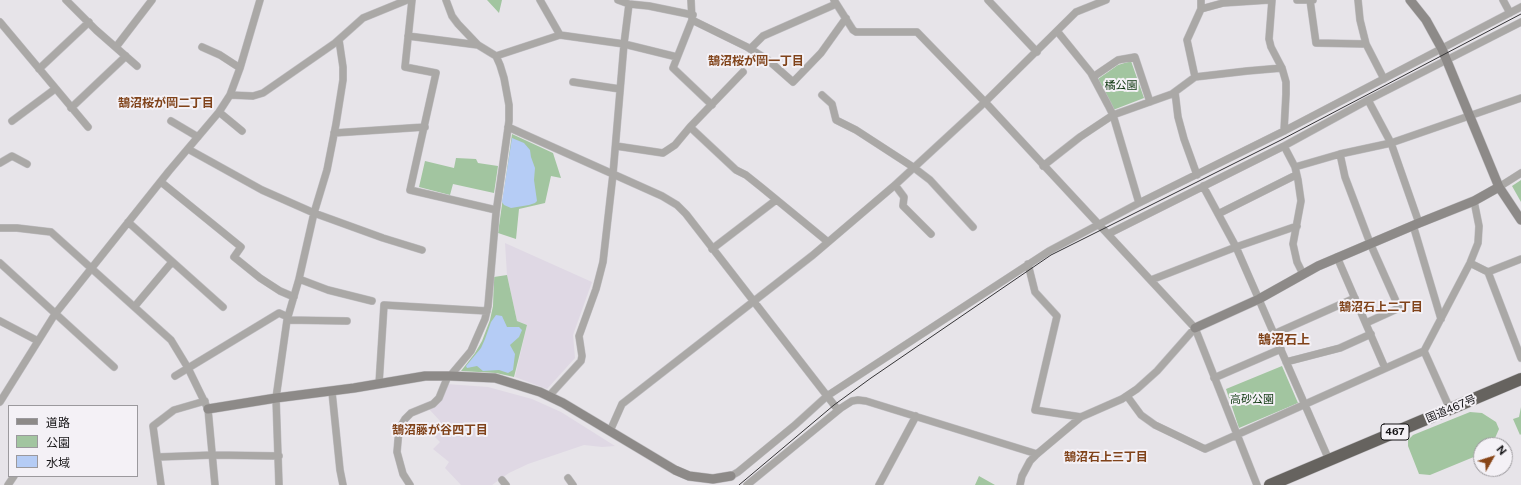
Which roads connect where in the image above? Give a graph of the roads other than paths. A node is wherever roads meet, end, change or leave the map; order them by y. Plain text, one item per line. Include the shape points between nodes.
1 (66, 0) edge
2 (152, 0) edge
3 (260, 0) edge
4 (407, 0) edge
5 (412, 0) edge
6 (446, 0) edge
7 (540, 0) edge
8 (618, 0) edge
9 (691, 0) edge
10 (988, 0) edge
11 (1105, 0) edge
12 (1201, 0) edge
13 (1270, 0) edge
14 (1297, 0) edge
15 (1310, 0) edge
16 (1313, 0) edge
17 (1358, 0) edge
18 (1410, 0) edge
19 (1503, 0) edge
20 (835, 2) edge
21 (629, 4) junction
22 (1521, 7) edge
23 (1201, 9) junction
24 (1510, 13) junction
25 (692, 17) junction
26 (846, 18) junction
27 (0, 22) edge
28 (89, 22) junction
29 (1521, 22) edge
30 (1057, 31) junction
31 (560, 35) junction
32 (408, 36) junction
33 (339, 40) junction
34 (624, 44) junction
35 (1366, 44) junction
36 (478, 45) junction
37 (116, 47) junction
38 (202, 47) dead end
39 (750, 49) junction
40 (1442, 49) junction
41 (1037, 52) junction
42 (126, 56) junction
43 (496, 56) junction
44 (677, 57) junction
45 (1447, 60) junction
46 (137, 66) dead end
47 (39, 68) junction
48 (240, 68) junction
49 (1282, 68) junction
50 (743, 72) dead end
51 (1093, 77) junction
52 (1195, 77) junction
53 (1384, 79) junction
54 (573, 82) dead end
55 (55, 89) junction
56 (620, 89) junction
57 (1175, 92) junction
58 (230, 95) junction
59 (822, 95) dead end
60 (1521, 98) edge
61 (1368, 100) junction
62 (985, 102) junction
63 (1150, 102) junction
64 (712, 105) junction
65 (71, 108) junction
66 (219, 112) junction
67 (1113, 115) junction
68 (1470, 115) junction
69 (12, 121) dead end
70 (171, 121) dead end
71 (88, 127) dead end
72 (424, 127) junction
73 (508, 127) junction
74 (690, 128) junction
75 (242, 131) dead end
76 (1284, 131) junction
77 (334, 133) junction
78 (198, 137) junction
79 (1391, 143) junction
80 (616, 146) junction
81 (1284, 146) junction
82 (188, 149) junction
83 (1340, 154) junction
84 (0, 163) edge
85 (27, 164) dead end
86 (1043, 166) junction
87 (914, 167) junction
88 (1295, 167) junction
89 (1521, 173) edge
90 (613, 174) junction
91 (1197, 175) junction
92 (1296, 175) junction
93 (161, 182) junction
94 (895, 185) junction
95 (1203, 186) junction
96 (1500, 187) junction
97 (776, 200) junction
98 (1474, 201) junction
99 (1139, 203) junction
100 (496, 210) junction
101 (314, 213) junction
102 (1218, 214) junction
103 (1521, 220) edge
104 (128, 222) junction
105 (1416, 224) junction
106 (1099, 225) junction
107 (1297, 226) junction
108 (973, 227) dead end
109 (0, 228) edge
110 (931, 234) dead end
111 (1108, 234) junction
112 (828, 242) junction
113 (1370, 243) junction
114 (1236, 247) junction
115 (712, 249) junction
116 (422, 250) dead end
117 (1337, 257) junction
118 (1521, 259) edge
119 (172, 262) junction
120 (0, 263) edge
121 (1470, 263) junction
122 (1028, 264) junction
123 (92, 268) junction
124 (1488, 272) junction
125 (1303, 274) junction
126 (299, 279) junction
127 (1151, 280) junction
128 (294, 297) junction
129 (1355, 298) junction
130 (1259, 299) junction
131 (753, 301) junction
132 (372, 302) dead end
133 (135, 306) junction
134 (223, 307) dead end
135 (487, 311) junction
136 (55, 314) junction
137 (288, 319) junction
138 (1441, 319) junction
139 (0, 321) edge
140 (347, 321) dead end
141 (1366, 323) junction
142 (1195, 328) junction
143 (1274, 334) junction
144 (1371, 334) junction
145 (38, 341) junction
146 (1281, 349) junction
147 (1424, 351) junction
148 (1521, 358) edge
149 (1286, 362) junction
150 (114, 367) dead end
151 (188, 368) junction
152 (1385, 368) junction
153 (175, 376) dead end
154 (449, 376) junction
155 (1214, 378) junction
156 (1521, 379) edge
157 (379, 384) junction
158 (332, 392) junction
159 (549, 396) junction
160 (827, 396) junction
161 (1127, 396) junction
162 (276, 398) junction
163 (0, 402) edge
164 (1305, 404) junction
165 (206, 405) junction
166 (1450, 409) junction
167 (838, 410) junction
168 (916, 416) junction
169 (1081, 417) junction
170 (610, 431) junction
171 (1237, 434) junction
172 (1038, 454) junction
173 (212, 455) junction
174 (279, 456) junction
175 (158, 457) junction
176 (1329, 460) junction
177 (731, 476) joint
178 (568, 478) dead end
179 (161, 485) edge
180 (215, 485) edge
181 (279, 485) edge
182 (344, 485) edge
183 (410, 485) edge
184 (574, 485) edge
185 (747, 485) edge
186 (879, 485) edge
187 (1020, 485) edge
188 (1257, 485) edge
189 (1270, 485) edge

1 - 28 street
2 - 37 street
3 - 48 street
4 - 33 street via 363,18
5 - 32 street
6 - 36 street via 452,16
7 - 31 street
8 - 21 street
9 - 25 street
10 - 41 street
11 - 30 street via 1076,12
12 - 23 street
13 - 23 street via 1223,3
13 - 49 street via 1269,39
14 - 15 street
15 - 16 street
15 - 35 street via 1316,43
17 - 35 street
18 - 40 street via 1426,20
19 - 24 street
20 - 26 street
20 - 39 street via 763,36
21 - 25 street via 649,6
21 - 34 street
22 - 24 street
23 - 52 street via 1188,40
24 - 40 street
25 - 39 street
25 - 44 street
26 - 39 street via 820,53 793,82 768,60
26 - 62 street via 856,32 917,32
27 - 47 street
28 - 37 street
28 - 47 street
29 - 45 street
30 - 41 street
30 - 51 street
31 - 34 street
31 - 43 street
32 - 36 street
32 - 72 street via 405,67 436,73
33 - 58 street via 263,93 253,96
33 - 77 street via 343,80
34 - 44 street
34 - 56 street
35 - 53 street
36 - 43 street
37 - 42 street
38 - 48 street
40 - 45 street
40 - 53 street
41 - 62 street
42 - 46 street
42 - 65 street
43 - 73 street via 508,92
44 - 64 street via 673,68
45 - 61 street
45 - 68 street
47 - 55 street
48 - 58 street
49 - 52 street
49 - 76 street via 1286,94
50 - 64 street
51 - 63 street via 1118,60 1135,56
51 - 67 street
52 - 57 street
53 - 76 street
54 - 56 street
55 - 65 street
55 - 69 street
56 - 80 street
57 - 63 street
57 - 91 street via 1178,117
58 - 66 street
59 - 87 street via 832,104 836,120
60 - 68 street
61 - 79 street
61 - 81 street
62 - 86 street
62 - 87 street
63 - 67 street
64 - 74 street
65 - 71 street
66 - 75 street
66 - 78 street
67 - 86 street
67 - 99 street
68 - 79 street
68 - 96 street
70 - 78 street
72 - 77 street
72 - 100 street via 410,190
73 - 90 street
73 - 100 street
74 - 80 street via 664,153
74 - 97 street via 736,170
76 - 91 street
77 - 101 street via 327,170
78 - 82 street
79 - 83 street
79 - 105 street
80 - 90 street
81 - 88 street
81 - 95 street
82 - 93 street
82 - 101 street via 262,190
83 - 88 street
83 - 113 street via 1345,177
84 - 85 street via 12,156
86 - 106 street
87 - 94 street
87 - 108 street via 930,180
88 - 92 street
89 - 96 street
90 - 115 street via 677,205
90 - 159 street via 603,262 579,336 581,360
91 - 99 street
92 - 102 street
92 - 107 street via 1301,201
93 - 104 street
93 - 128 street via 242,247 234,257 260,278
94 - 110 street via 904,197 903,206
94 - 112 street
95 - 102 street
95 - 111 street
96 - 98 street
96 - 103 street
97 - 112 street
97 - 115 street
98 - 105 street
98 - 121 street via 1479,235
99 - 106 street
100 - 135 street
101 - 116 street
101 - 126 street
102 - 114 street
104 - 119 street
104 - 123 street
105 - 113 street
105 - 138 street
106 - 111 street
106 - 122 street
107 - 114 street
107 - 125 street via 1293,244
109 - 123 street via 51,232
111 - 127 street
112 - 131 street
113 - 117 street
113 - 141 street via 1399,308
114 - 127 street
114 - 130 street
115 - 131 street
117 - 125 street
117 - 129 street
118 - 124 street
119 - 133 street
119 - 134 street
120 - 136 street
121 - 124 street
121 - 138 street
122 - 160 street
122 - 169 street via 1035,292 1057,316 1035,410
123 - 133 street
123 - 136 street
124 - 148 street
125 - 130 street
126 - 128 street
126 - 132 street
127 - 142 street
128 - 137 street
129 - 141 street
129 - 143 street
130 - 142 street
130 - 143 street
131 - 160 street
131 - 170 street via 622,404
133 - 151 street via 171,340
135 - 154 street via 478,339 471,351
135 - 157 street via 384,305
136 - 145 street
136 - 150 street
137 - 140 street
137 - 151 street via 279,313
137 - 162 street
138 - 147 street
139 - 145 street
141 - 144 street
142 - 155 street
142 - 161 street via 1157,371
143 - 146 street
144 - 149 street via 1340,348
144 - 152 street
145 - 163 street
146 - 149 street
146 - 155 street
147 - 152 street
147 - 166 street
149 - 164 street
151 - 153 street
151 - 165 street
152 - 164 street
154 - 157 street via 425,376
154 - 159 street via 495,378
154 - 183 street via 439,398 433,404 411,413 399,429 397,452 403,474
155 - 171 street
156 - 166 highway, 国道467号 / 467
157 - 158 street
158 - 162 street
158 - 182 street via 340,470
159 - 170 street
160 - 167 street
160 - 177 street
161 - 169 street
161 - 171 street via 1141,415 1155,425 1205,449
162 - 165 street
162 - 174 street
164 - 171 street
164 - 176 street
165 - 173 street
165 - 175 street via 174,410 153,426
166 - 176 highway, 国道467号 / 467
167 - 168 street via 858,400
167 - 185 street
168 - 172 street
168 - 186 street
169 - 172 street
170 - 177 street via 689,476 713,479
171 - 188 street
172 - 187 street via 1030,461
173 - 174 street
173 - 175 street
173 - 180 street
174 - 181 street
175 - 179 street
176 - 189 highway, 国道467号 / 467
178 - 184 street

